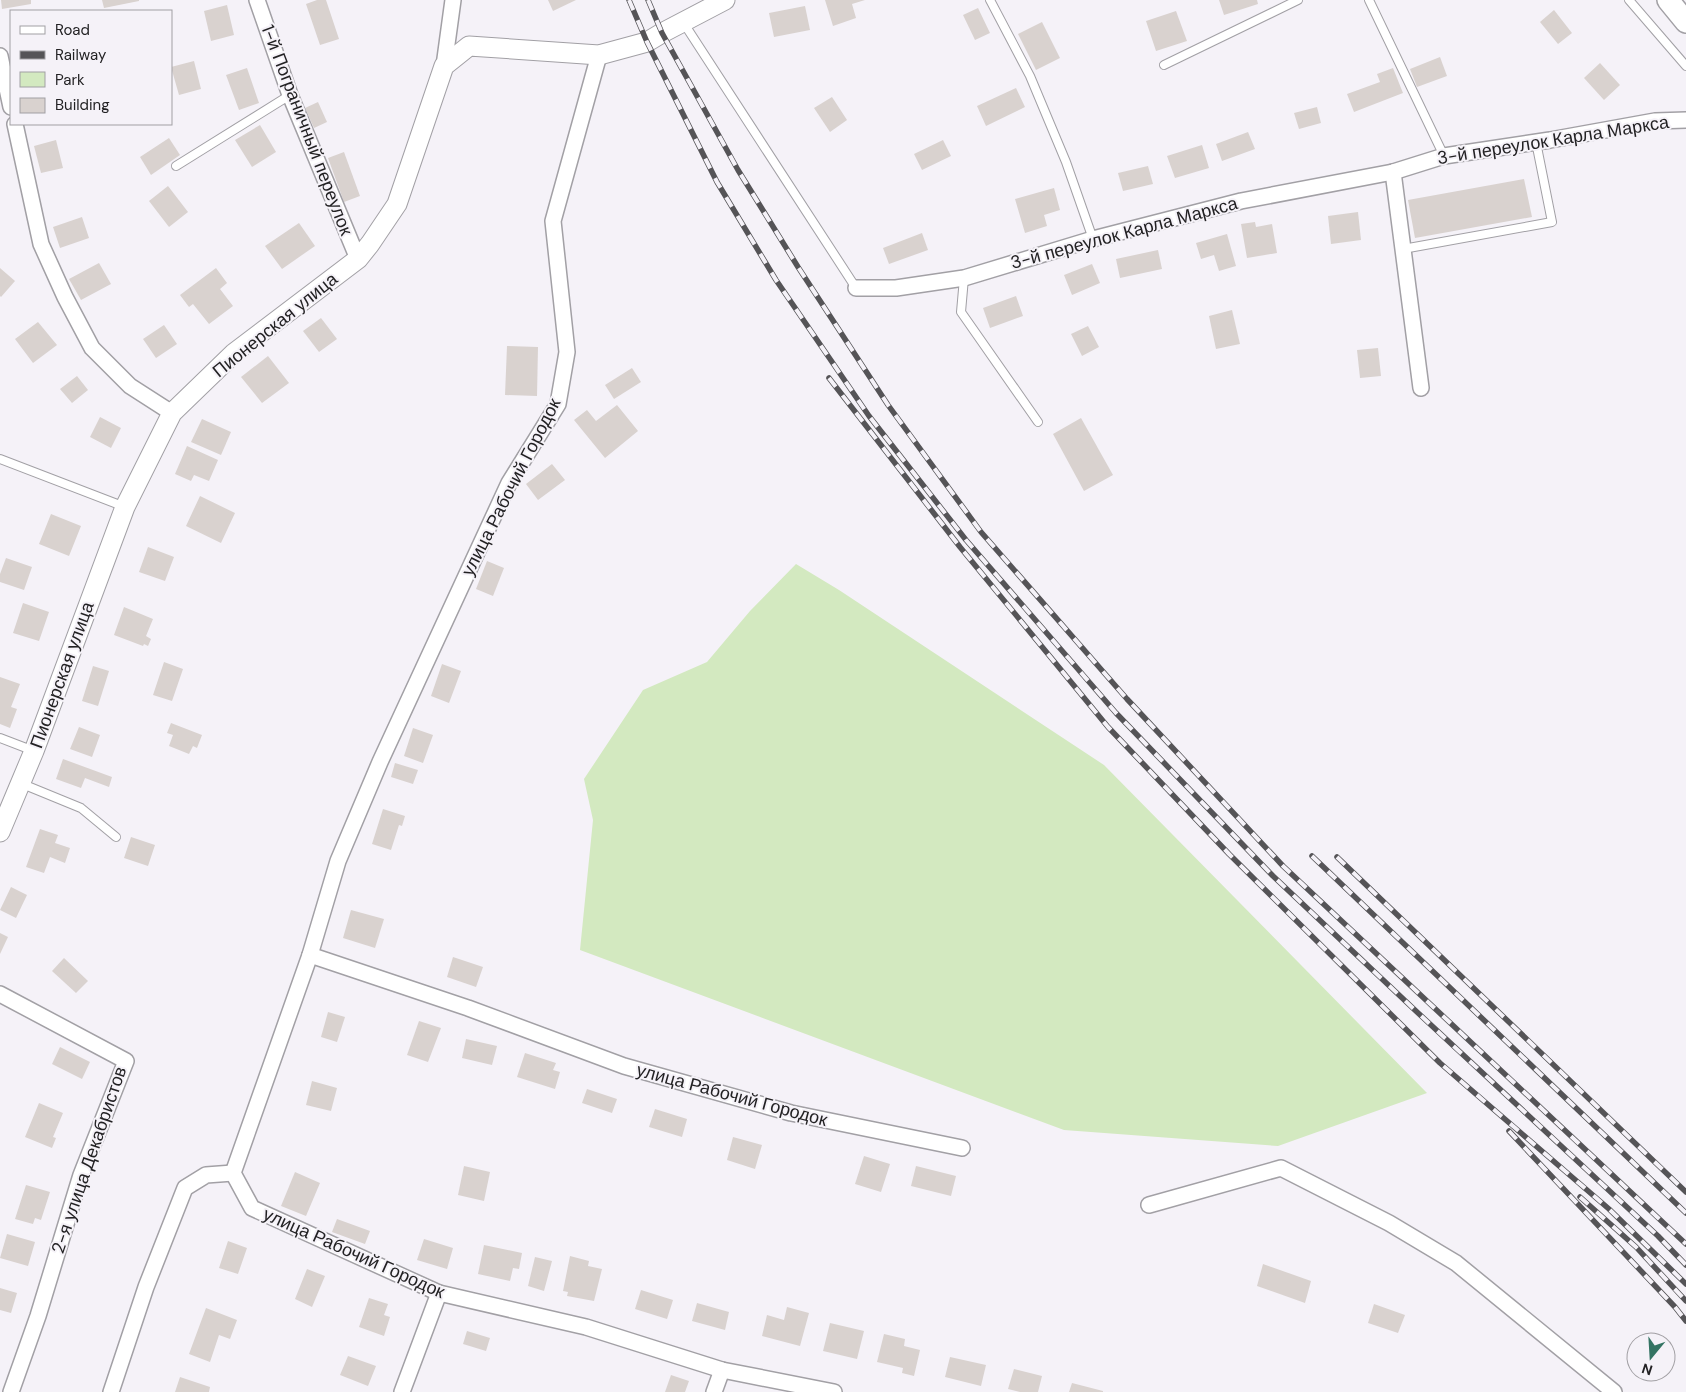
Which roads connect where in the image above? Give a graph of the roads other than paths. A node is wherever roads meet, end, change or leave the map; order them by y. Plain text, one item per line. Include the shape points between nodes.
1 (257, 0) edge
2 (453, 0) edge
3 (725, 0) edge
4 (990, 0) edge
5 (1298, 0) edge
6 (1369, 0) edge
7 (1629, 0) edge
8 (1668, 0) edge
9 (683, 22) junction
10 (1686, 22) edge
11 (599, 55) junction
12 (0, 56) edge
13 (1164, 65) dead end
14 (444, 66) junction
15 (1686, 66) edge
16 (290, 95) junction
17 (10, 102) edge
18 (1686, 120) edge
19 (15, 125) edge
20 (1536, 142) junction
21 (1444, 156) junction
22 (176, 166) dead end
23 (1393, 172) junction
24 (1093, 239) junction
25 (1403, 249) junction
26 (358, 259) junction
27 (964, 278) junction
28 (856, 288) joint
29 (1421, 388) dead end
30 (172, 413) junction
31 (1038, 422) dead end
32 (0, 459) edge
33 (125, 507) junction
34 (0, 738) edge
35 (34, 751) junction
36 (20, 783) junction
37 (0, 832) edge
38 (116, 837) dead end
39 (310, 955) junction
40 (0, 994) edge
41 (962, 1148) dead end
42 (232, 1173) junction
43 (1148, 1206) dead end
44 (439, 1293) junction
45 (722, 1370) junction
46 (10, 1392) edge
47 (111, 1392) edge
48 (402, 1392) edge
49 (714, 1392) edge
50 (834, 1392) edge
51 (1614, 1392) edge

1 - 16 street, 1-й Пограничный переулок
2 - 14 street
3 - 9 street
4 - 24 lane via 1034,85
5 - 13 lane
6 - 21 lane
7 - 15 lane
8 - 10 main road
9 - 11 street via 639,46
9 - 28 lane
11 - 14 street via 469,46
11 - 39 street, улица Рабочий Городок via 553,221 567,352 558,404 509,483 380,762 338,861
12 - 17 street
14 - 26 street, Пионерская улица via 397,204
16 - 22 lane
16 - 26 street, 1-й Пограничный переулок
18 - 20 street, 3-й переулок Карла Маркса via 1655,121
19 - 30 street via 41,244 92,348 130,386
20 - 21 street, 3-й переулок Карла Маркса
20 - 25 lane via 1552,222
21 - 23 street, 3-й переулок Карла Маркса
23 - 24 street, 3-й переулок Карла Маркса via 1241,201
23 - 25 street
24 - 27 street, 3-й переулок Карла Маркса
25 - 29 street
26 - 30 street, Пионерская улица via 234,353
27 - 28 street, 3-й переулок Карла Маркса via 896,288
27 - 31 lane via 960,312
30 - 33 street, Пионерская улица
32 - 33 lane
33 - 35 street, Пионерская улица
34 - 35 lane
35 - 36 street, Пионерская улица
36 - 37 street, Пионерская улица
36 - 38 lane via 81,808
39 - 41 street, улица Рабочий Городок via 468,1008 624,1066 792,1112
39 - 42 street, улица Рабочий Городок
40 - 46 street, 2-я улица Декабристов via 126,1061 81,1175 38,1316
42 - 44 street, улица Рабочий Городок via 252,1208
42 - 47 street via 206,1175 186,1188 146,1287
43 - 51 street via 1281,1168 1389,1223 1456,1263
44 - 45 street, улица Рабочий Городок via 586,1327
44 - 48 street
45 - 49 street
45 - 50 street, улица Рабочий Городок

